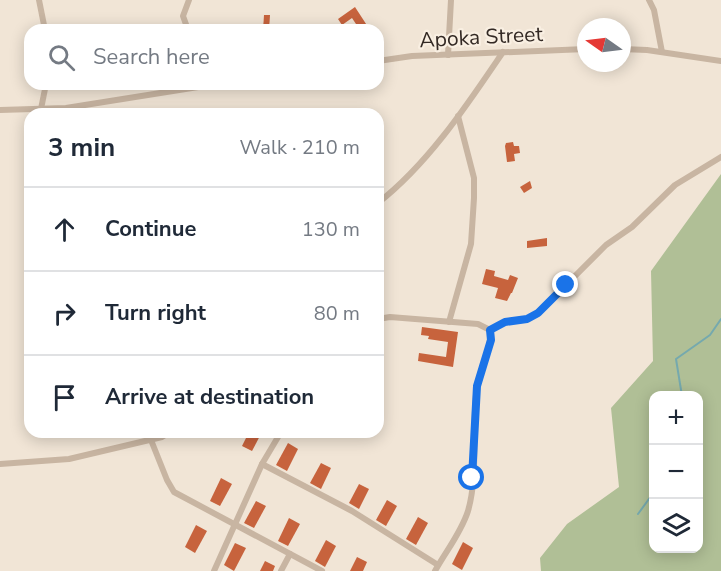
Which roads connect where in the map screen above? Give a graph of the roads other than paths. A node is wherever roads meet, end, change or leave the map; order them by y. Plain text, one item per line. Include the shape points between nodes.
1 (39, 0) edge
2 (189, 0) edge
3 (451, 0) edge
4 (649, 0) edge
5 (44, 24) edge
6 (186, 24) edge
7 (577, 49) edge
8 (631, 50) edge
9 (503, 52) junction
10 (662, 52) junction
11 (448, 55) junction
12 (384, 60) edge
13 (721, 61) edge
14 (45, 90) edge
15 (178, 90) edge
16 (41, 108) edge
17 (66, 108) edge
18 (24, 110) edge
19 (0, 111) edge
20 (458, 116) junction
21 (721, 157) edge
22 (384, 198) edge
23 (384, 318) edge
24 (449, 322) junction
25 (490, 330) junction
26 (159, 438) edge
27 (277, 438) edge
28 (152, 440) junction
29 (0, 464) edge
30 (262, 464) junction
31 (234, 524) junction
32 (290, 554) junction
33 (436, 568) edge
34 (213, 571) edge
35 (281, 571) edge
36 (322, 571) edge

1 - 5 street
2 - 6 street via 183,16
3 - 11 street
4 - 10 street
7 - 9 street, Apoka Street
8 - 10 street
9 - 11 street, Apoka Street
9 - 20 street
10 - 13 street
11 - 12 street, Apoka Street
14 - 16 street
15 - 17 street
18 - 19 street
20 - 22 street
20 - 24 street via 474,178 474,198 471,244
21 - 25 street via 675,186 632,227 606,245 538,313
23 - 24 street
24 - 25 street via 478,324
25 - 33 street via 491,340 477,386 468,508 462,527
26 - 28 street
27 - 30 street
28 - 29 street via 69,459
28 - 31 street via 174,492
30 - 31 street
30 - 33 street via 352,511
31 - 32 street
31 - 34 street
32 - 35 street
32 - 36 street

